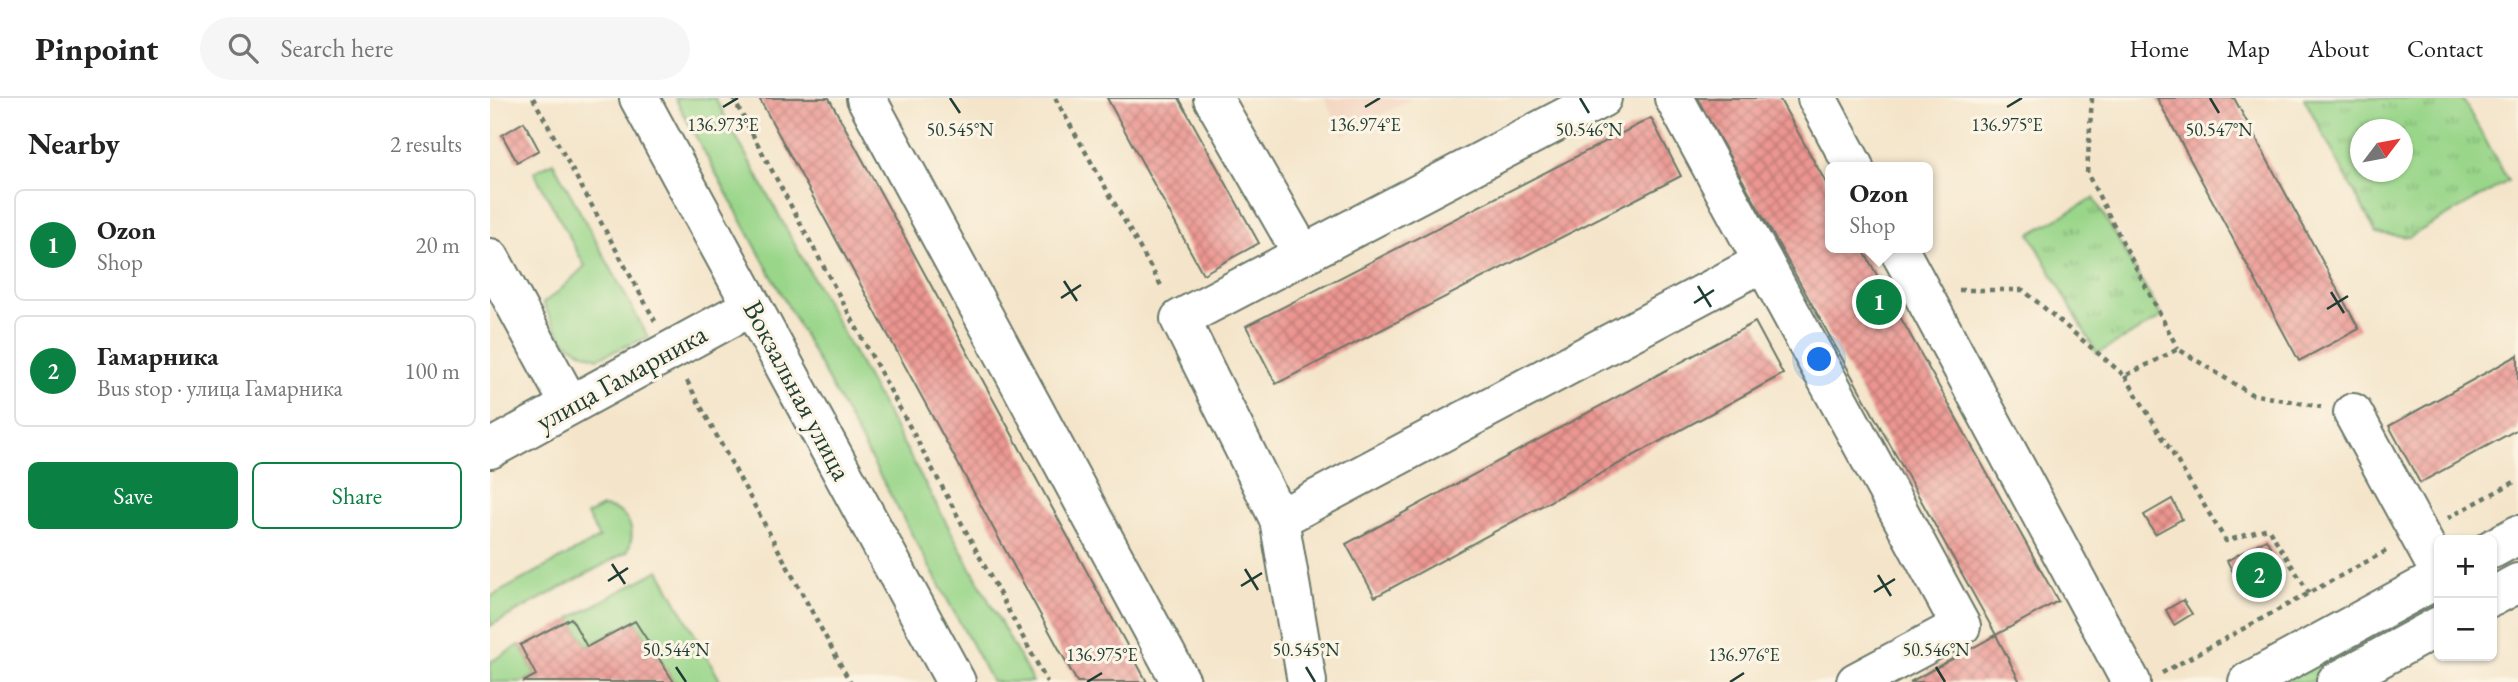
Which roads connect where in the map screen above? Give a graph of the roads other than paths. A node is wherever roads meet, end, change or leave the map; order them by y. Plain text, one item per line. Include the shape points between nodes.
1 (639, 98) edge
2 (866, 98) edge
3 (1213, 98) edge
4 (1602, 98) edge
5 (1674, 98) edge
6 (1817, 98) edge
7 (1851, 162) edge
8 (1901, 253) edge
9 (1303, 255) junction
10 (490, 257) edge
11 (1763, 262) junction
12 (752, 306) junction
13 (570, 405) junction
14 (2353, 414) road end
15 (490, 449) edge
16 (1279, 519) junction
17 (2518, 535) edge
18 (2497, 546) edge
19 (2434, 562) edge
20 (2434, 581) edge
21 (2518, 583) edge
22 (2497, 594) edge
23 (2434, 629) edge
24 (2144, 679) edge
25 (956, 682) edge
26 (1181, 682) edge
27 (1307, 682) edge
28 (1856, 682) edge
29 (2248, 682) edge
30 (2336, 682) edge

1 - 12 street, Вокзальная улица
2 - 26 street
3 - 9 street
4 - 9 street
5 - 11 street
6 - 7 street
8 - 24 street
9 - 16 street via 1180,319
10 - 13 street
11 - 16 street
11 - 28 street via 1961,626
12 - 13 street, улица Гамарника
12 - 25 street, Вокзальная улица
13 - 15 street, улица Гамарника
14 - 19 street
16 - 27 street
17 - 18 street
20 - 29 street
21 - 22 street
23 - 30 street

